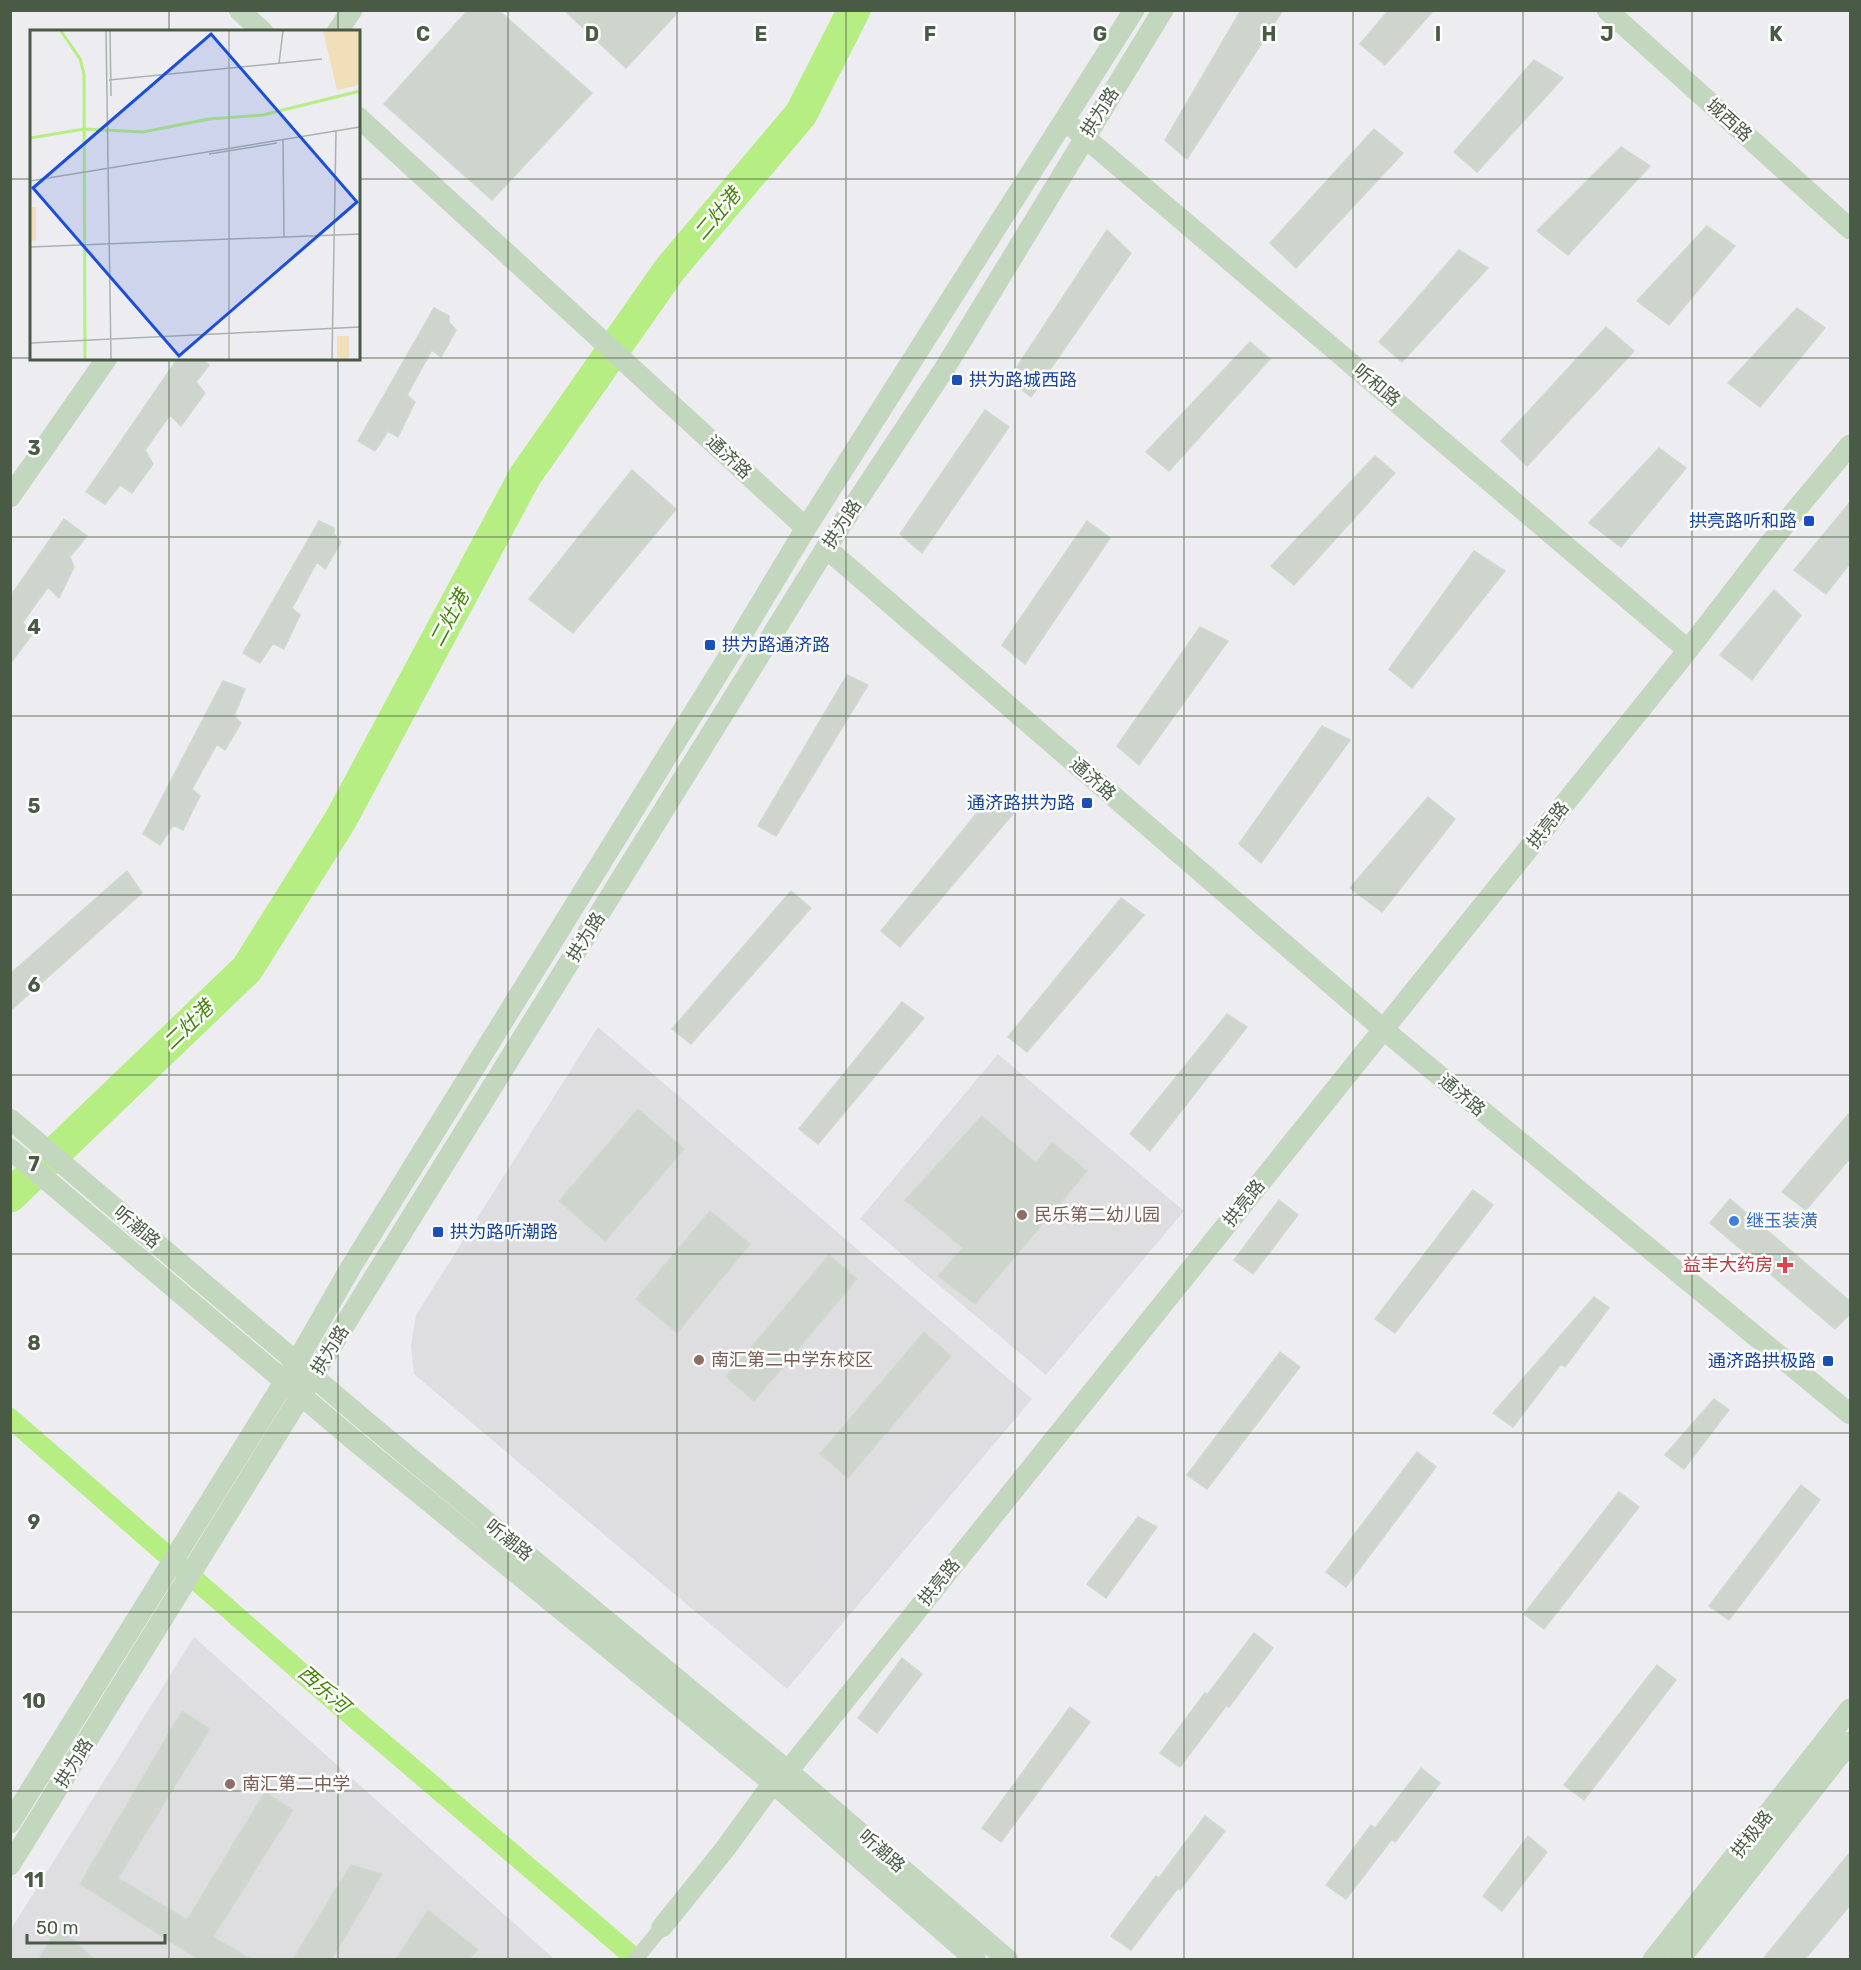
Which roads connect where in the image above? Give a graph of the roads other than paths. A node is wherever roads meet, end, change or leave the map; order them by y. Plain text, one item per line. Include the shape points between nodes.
1 (239, 10) edge
2 (352, 10) edge
3 (1134, 10) edge
4 (1163, 10) edge
5 (1607, 10) edge
6 (261, 30) edge
7 (338, 30) edge
8 (360, 119) edge
9 (1065, 121) junction
10 (1084, 136) junction
11 (1851, 229) edge
12 (106, 360) edge
13 (1851, 445) edge
14 (10, 497) edge
15 (806, 528) junction
16 (826, 548) junction
17 (1688, 650) junction
18 (1384, 1030) junction
19 (10, 1119) edge
20 (10, 1149) edge
21 (296, 1363) junction
22 (313, 1377) junction
23 (284, 1381) junction
24 (301, 1396) junction
25 (1851, 1414) edge
26 (1851, 1709) edge
27 (1851, 1742) edge
28 (781, 1777) junction
29 (10, 1823) edge
30 (10, 1865) edge
31 (662, 1927) joint
32 (635, 1959) edge
33 (976, 1959) edge
34 (1008, 1959) edge
35 (1653, 1959) edge
36 (1678, 1959) edge

1 - 6 main road
2 - 7 main road
3 - 9 main road, 拱为路
4 - 10 main road, 拱为路
5 - 11 main road, 城西路
8 - 15 main road, 通济路
9 - 10 main road, 听和路
9 - 15 main road, 拱为路
10 - 16 main road, 拱为路 via 943,371
10 - 17 main road, 听和路
12 - 14 main road
13 - 17 main road, 拱亮路
15 - 16 street, 通济路
15 - 21 main road, 拱为路 via 351,1267
16 - 18 main road, 通济路
16 - 22 main road, 拱为路
17 - 18 main road, 拱亮路
18 - 25 main road, 通济路
18 - 28 main road, 拱亮路
19 - 21 main road, 听潮路
20 - 23 main road, 听潮路
21 - 22 main road, 听潮路
21 - 23 main road, 拱为路
22 - 24 main road, 拱为路
22 - 28 main road, 听潮路
23 - 24 main road, 听潮路
23 - 29 main road, 拱为路
24 - 28 main road, 听潮路
24 - 30 main road, 拱为路
26 - 35 main road, 拱极路
27 - 36 main road, 拱极路
28 - 31 main road, 拱亮路
28 - 33 main road, 听潮路
28 - 34 main road, 听潮路
31 - 32 street, 拱亮路

